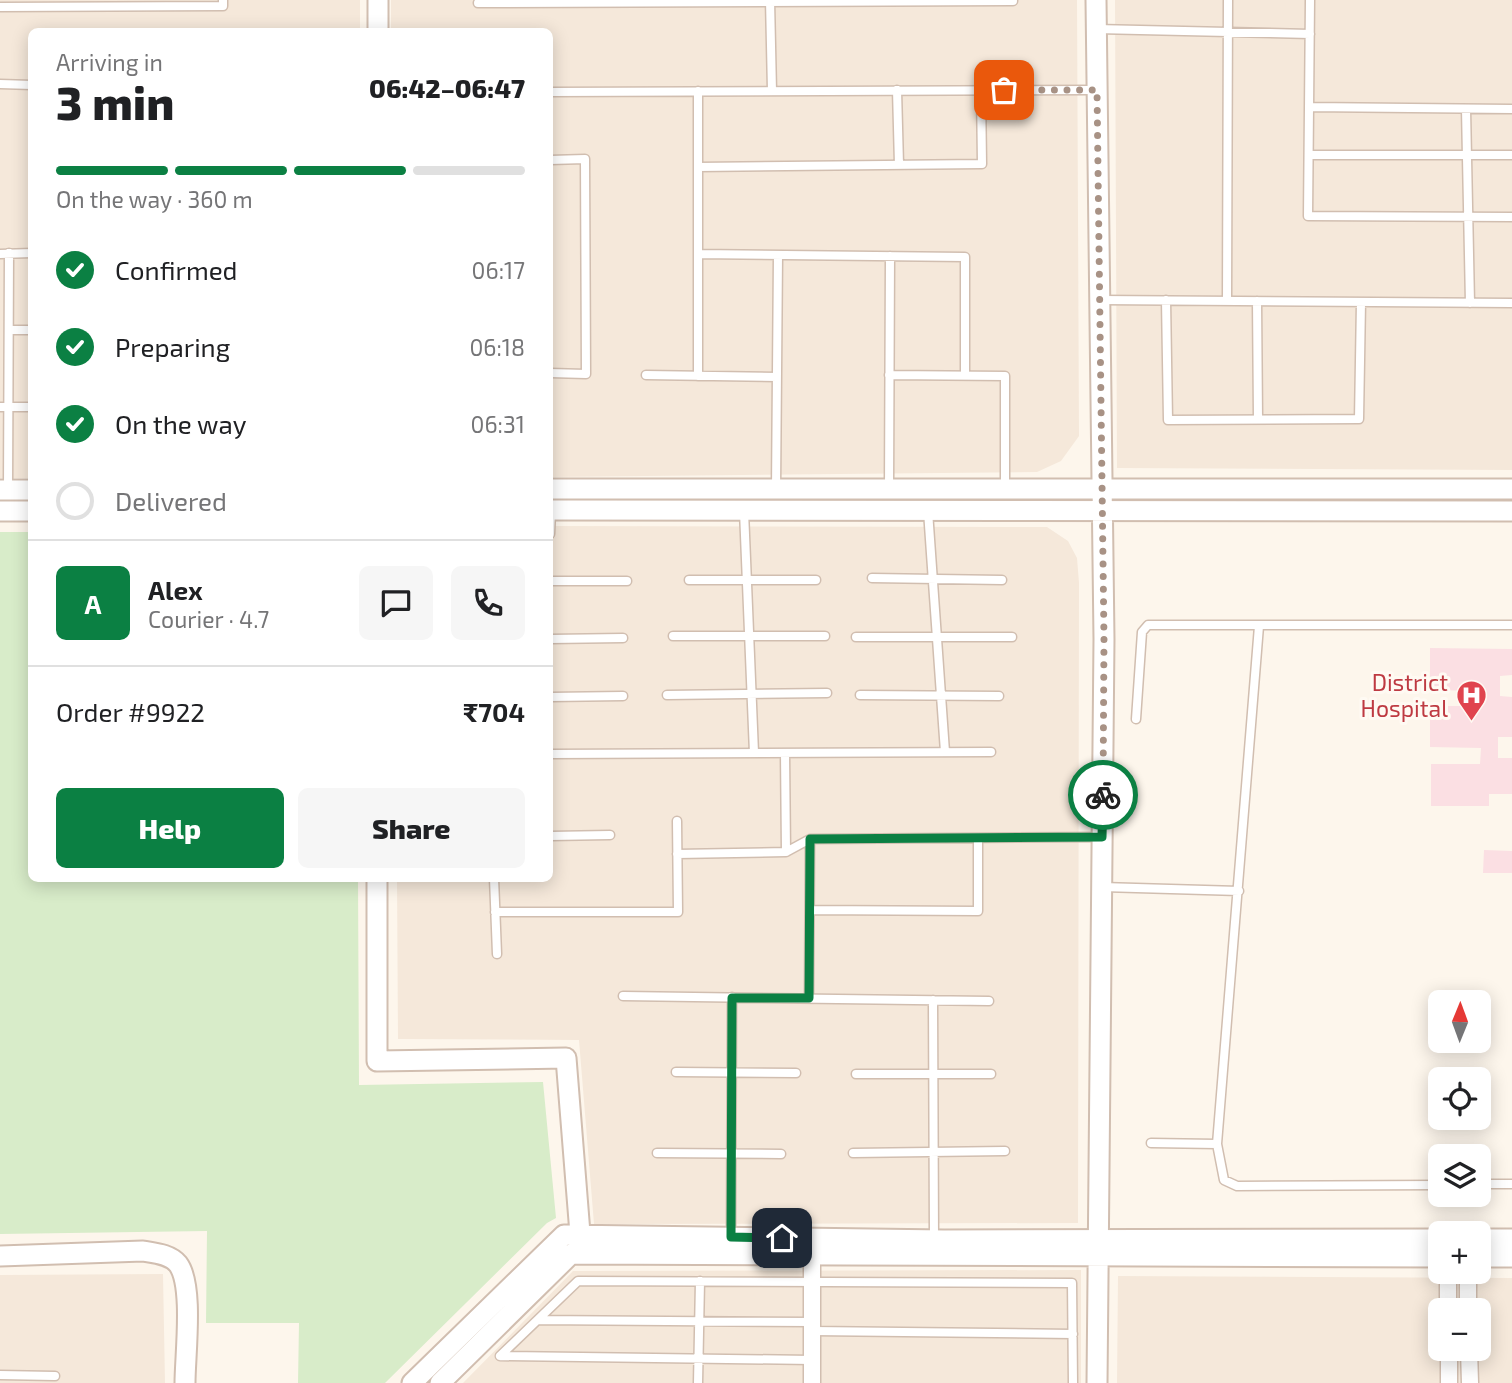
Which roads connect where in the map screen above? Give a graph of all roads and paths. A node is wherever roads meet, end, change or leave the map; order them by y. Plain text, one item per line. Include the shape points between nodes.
1 (223, 0) edge
2 (378, 0) edge
3 (1096, 0) edge
4 (1227, 0) edge
5 (1310, 0) edge
6 (556, 1) edge
7 (771, 1) edge
8 (936, 1) edge
9 (1013, 1) edge
10 (34, 3) edge
11 (478, 3) dead end
12 (0, 7) edge
13 (378, 28) edge
14 (1096, 29) junction
15 (1227, 32) junction
16 (1310, 34) junction
17 (0, 84) edge
18 (28, 85) edge
19 (897, 90) junction
20 (981, 90) junction
21 (1097, 90) junction
22 (698, 91) junction
23 (772, 91) junction
24 (553, 92) edge
25 (1309, 107) junction
26 (1466, 109) junction
27 (1512, 109) edge
28 (1309, 155) junction
29 (1467, 155) junction
30 (1512, 155) edge
31 (553, 160) edge
32 (899, 165) junction
33 (698, 167) junction
34 (1468, 217) junction
35 (1512, 217) edge
36 (4, 253) edge
37 (28, 253) edge
38 (698, 254) junction
39 (778, 255) junction
40 (890, 256) junction
41 (1100, 300) junction
42 (1167, 300) junction
43 (1227, 301) junction
44 (1257, 301) junction
45 (1361, 302) junction
46 (1469, 303) junction
47 (1512, 303) edge
48 (9, 330) junction
49 (28, 330) edge
50 (553, 373) edge
51 (646, 374) dead end
52 (890, 375) junction
53 (965, 375) junction
54 (698, 376) junction
55 (777, 377) junction
56 (4, 407) edge
57 (28, 407) edge
58 (1258, 419) junction
59 (553, 489) edge
60 (776, 489) junction
61 (889, 489) junction
62 (1004, 489) junction
63 (1102, 489) junction
64 (1512, 489) edge
65 (4, 490) edge
66 (28, 490) edge
67 (553, 510) edge
68 (744, 510) junction
69 (928, 510) junction
70 (0, 511) edge
71 (28, 511) edge
72 (1102, 511) junction
73 (1512, 511) edge
74 (872, 578) dead end
75 (933, 579) junction
76 (689, 580) dead end
77 (747, 580) junction
78 (816, 580) dead end
79 (1002, 580) dead end
80 (553, 581) edge
81 (627, 581) dead end
82 (1512, 625) edge
83 (1259, 626) junction
84 (673, 636) dead end
85 (749, 636) junction
86 (825, 636) dead end
87 (856, 637) dead end
88 (936, 637) junction
89 (1012, 637) dead end
90 (623, 638) dead end
91 (553, 639) edge
92 (827, 694) dead end
93 (667, 695) dead end
94 (752, 695) junction
95 (860, 695) dead end
96 (941, 695) junction
97 (623, 696) dead end
98 (999, 696) dead end
99 (553, 697) edge
100 (1136, 719) dead end
101 (944, 752) junction
102 (991, 752) dead end
103 (754, 753) junction
104 (785, 753) junction
105 (553, 754) edge
106 (677, 821) dead end
107 (610, 835) dead end
108 (553, 836) edge
109 (1102, 837) junction
110 (978, 838) junction
111 (810, 839) junction
112 (786, 852) junction
113 (677, 854) junction
114 (377, 882) edge
115 (494, 882) edge
116 (1102, 887) junction
117 (1239, 891) junction
118 (810, 911) junction
119 (495, 912) junction
120 (497, 954) dead end
121 (623, 996) dead end
122 (732, 998) junction
123 (809, 998) junction
124 (933, 1000) junction
125 (989, 1001) dead end
126 (676, 1072) dead end
127 (732, 1073) junction
128 (796, 1073) dead end
129 (856, 1074) dead end
130 (933, 1074) junction
131 (991, 1074) dead end
132 (1151, 1143) dead end
133 (1217, 1144) junction
134 (1005, 1151) dead end
135 (934, 1152) junction
136 (657, 1153) dead end
137 (732, 1153) junction
138 (853, 1153) dead end
139 (781, 1154) dead end
140 (1512, 1184) edge
141 (1428, 1185) edge
142 (1491, 1185) edge
143 (731, 1237) junction
144 (1428, 1239) edge
145 (1491, 1239) edge
146 (1512, 1239) edge
147 (934, 1240) junction
148 (581, 1245) junction
149 (1098, 1248) junction
150 (0, 1255) edge
151 (812, 1255) junction
152 (1428, 1257) edge
153 (1491, 1257) edge
154 (1512, 1257) edge
155 (700, 1281) junction
156 (812, 1282) junction
157 (538, 1321) junction
158 (699, 1321) junction
159 (812, 1327) junction
160 (1073, 1334) junction
161 (698, 1359) junction
162 (812, 1360) junction
163 (1448, 1361) edge
164 (1469, 1361) edge
165 (0, 1375) edge
166 (55, 1376) dead end
167 (185, 1383) edge
168 (412, 1383) edge
169 (440, 1383) edge
170 (698, 1383) edge
171 (812, 1383) edge
172 (1073, 1383) edge
173 (1097, 1383) edge
174 (1449, 1383) edge
175 (1470, 1383) edge

1 - 10 lane via 223,6
2 - 13 street
3 - 14 street
4 - 15 lane
5 - 16 lane
6 - 7 lane
6 - 11 lane
7 - 8 lane
7 - 23 lane
8 - 9 lane
10 - 12 lane
14 - 15 lane
14 - 21 street
15 - 16 lane
15 - 43 lane
16 - 25 lane
17 - 18 lane
19 - 20 lane
19 - 23 lane
19 - 32 lane
20 - 21 lane
20 - 32 lane via 982,164
21 - 41 street
22 - 23 lane
22 - 24 lane
22 - 33 lane
25 - 26 lane
25 - 28 lane
26 - 27 lane
26 - 29 lane
28 - 29 lane
28 - 34 lane via 1308,216
29 - 30 lane
29 - 34 lane
31 - 50 lane via 586,159 586,374
32 - 33 lane
33 - 38 lane
34 - 35 lane
34 - 46 lane
36 - 37 lane
36 - 48 lane
38 - 39 lane
38 - 54 lane
39 - 40 lane
39 - 55 lane
40 - 52 lane
40 - 53 lane via 965,257
41 - 42 lane
41 - 63 street
42 - 43 lane
42 - 58 lane via 1168,420
43 - 44 lane
44 - 45 lane
44 - 58 lane
45 - 46 lane
45 - 58 lane via 1359,419
46 - 47 lane
48 - 49 lane
48 - 56 lane
51 - 54 lane
52 - 53 lane
52 - 61 lane
53 - 62 lane via 1005,376
54 - 55 lane
55 - 60 lane
56 - 57 lane
56 - 65 lane
59 - 60 street
60 - 61 street
61 - 62 street
62 - 63 street
63 - 64 street
63 - 72 street
65 - 66 street
67 - 68 street
68 - 69 street
68 - 77 lane
69 - 72 street
69 - 75 lane
70 - 71 street
72 - 73 street
72 - 109 street
74 - 75 lane
75 - 79 lane
75 - 88 lane
76 - 77 lane
77 - 78 lane
77 - 85 lane
80 - 81 lane
82 - 83 lane
83 - 100 lane via 1153,624 1144,628
83 - 117 lane
84 - 85 lane
85 - 86 lane
85 - 94 lane
87 - 88 lane
88 - 89 lane
88 - 96 lane
90 - 91 lane
92 - 94 lane
93 - 94 lane
94 - 103 lane
95 - 96 lane
96 - 98 lane
96 - 101 lane
97 - 99 lane
101 - 102 lane
101 - 104 lane
103 - 104 lane
103 - 105 lane
104 - 112 lane
106 - 113 lane
107 - 108 lane
109 - 110 lane
109 - 116 street
110 - 111 lane
110 - 118 lane via 978,911
111 - 112 lane
111 - 118 lane
112 - 113 lane
113 - 119 lane via 678,912
114 - 148 street via 377,1061 566,1058
115 - 119 lane
116 - 117 lane
116 - 149 street
117 - 133 lane
118 - 123 lane
119 - 120 lane
121 - 122 lane
122 - 123 lane
122 - 127 lane
123 - 124 lane
124 - 125 lane
124 - 130 lane
126 - 127 lane
127 - 128 lane
127 - 137 lane
129 - 130 lane
130 - 131 lane
130 - 135 lane
132 - 133 lane
133 - 141 lane via 1224,1180 1237,1186
134 - 135 lane
135 - 138 lane
135 - 147 lane
136 - 137 lane
137 - 139 lane
137 - 143 lane
140 - 142 lane
143 - 147 street
143 - 148 street
144 - 149 street
145 - 146 street
147 - 149 street
148 - 151 street
148 - 168 street via 564,1235
148 - 169 street
149 - 151 street
149 - 152 street
149 - 173 street
150 - 167 street via 143,1251 177,1262 186,1280
151 - 156 street
153 - 154 street
155 - 156 lane
155 - 157 lane via 578,1281
155 - 158 lane
156 - 159 street
156 - 160 lane via 1072,1283
157 - 158 lane
157 - 161 lane via 500,1356
158 - 159 lane
158 - 161 lane
159 - 160 lane
159 - 162 street
160 - 172 lane
161 - 162 lane
161 - 170 lane
162 - 171 street
163 - 174 street
164 - 175 street
165 - 166 lane

